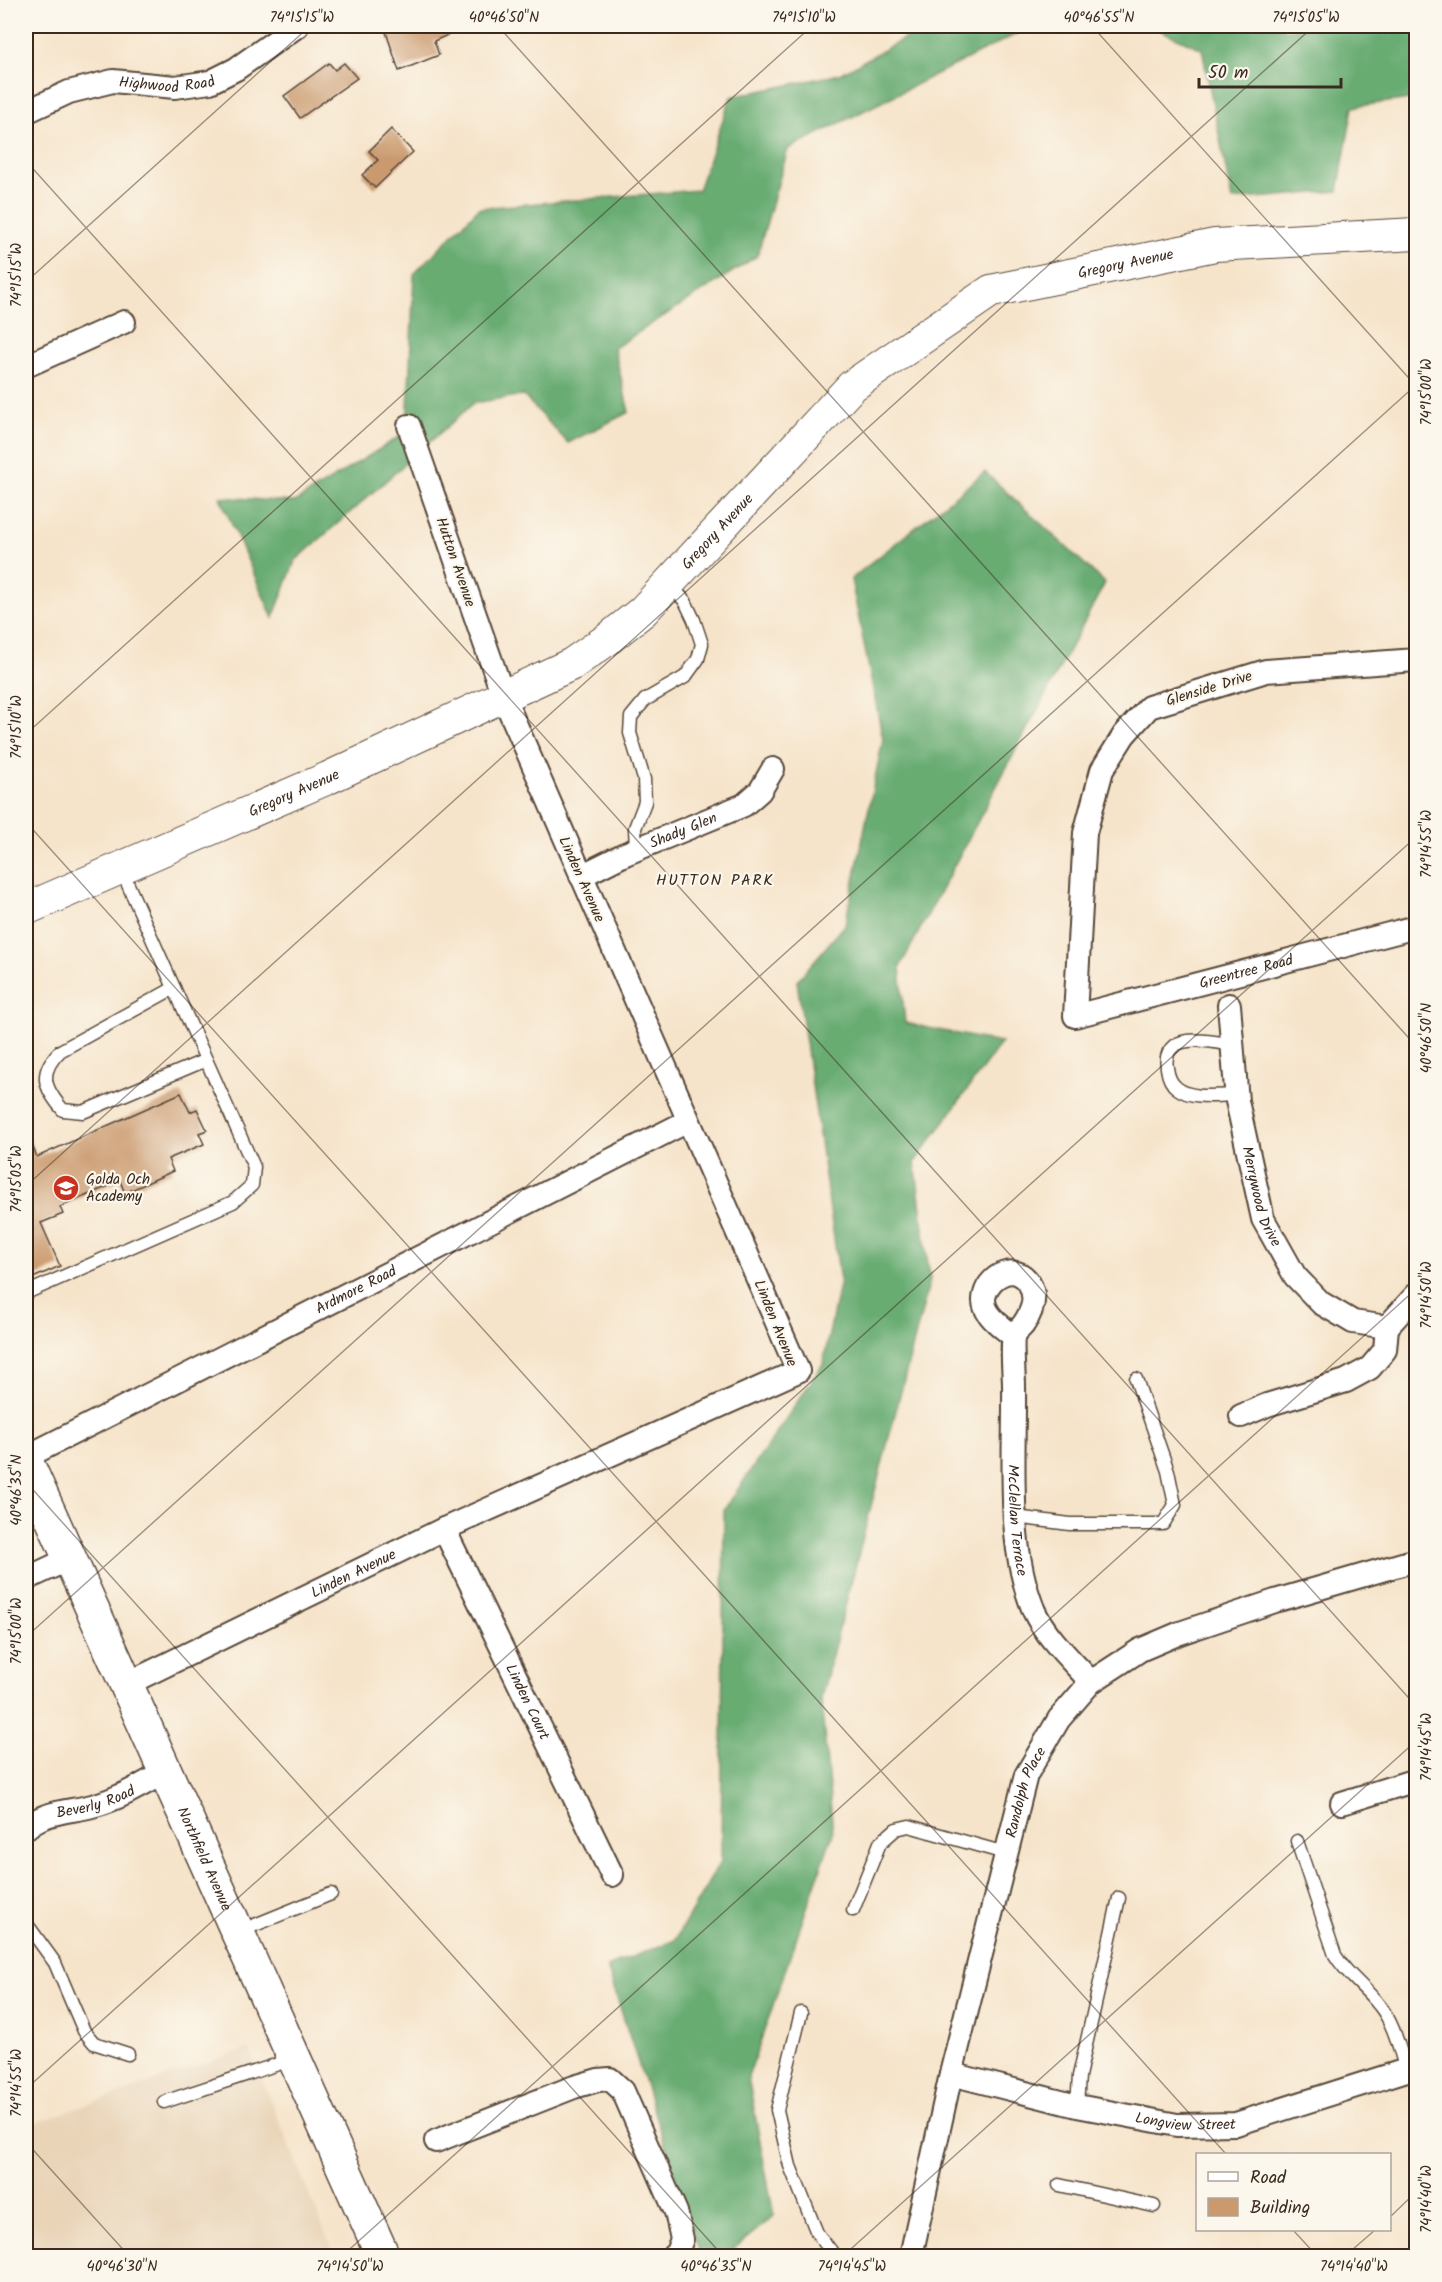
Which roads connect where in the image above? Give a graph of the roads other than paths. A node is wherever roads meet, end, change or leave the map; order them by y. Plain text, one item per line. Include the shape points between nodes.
1 (297, 26) edge
2 (26, 112) edge
3 (1416, 234) edge
4 (124, 322) dead end
5 (26, 366) edge
6 (409, 426) dead end
7 (668, 583) junction
8 (1416, 660) edge
9 (504, 698) junction
10 (773, 769) dead end
11 (636, 849) junction
12 (121, 868) junction
13 (581, 876) junction
14 (26, 909) edge
15 (1416, 927) edge
16 (174, 988) junction
17 (1229, 1005) dead end
18 (1075, 1016) joint
19 (1233, 1045) junction
20 (206, 1060) junction
21 (1237, 1095) junction
22 (688, 1121) junction
23 (26, 1293) edge
24 (1416, 1295) edge
25 (1387, 1327) junction
26 (1014, 1336) dead end
27 (1136, 1379) dead end
28 (1241, 1416) dead end
29 (26, 1459) edge
30 (1015, 1517) junction
31 (444, 1529) junction
32 (71, 1558) junction
33 (1416, 1560) edge
34 (26, 1579) edge
35 (1091, 1682) junction
36 (127, 1683) junction
37 (165, 1772) junction
38 (1416, 1780) edge
39 (1342, 1803) dead end
40 (26, 1828) edge
41 (1297, 1841) dead end
42 (1005, 1853) junction
43 (612, 1875) dead end
44 (331, 1894) dead end
45 (1119, 1898) dead end
46 (853, 1911) dead end
47 (26, 1923) edge
48 (236, 1932) junction
49 (801, 2013) dead end
50 (128, 2054) dead end
51 (293, 2059) junction
52 (1411, 2068) edge
53 (951, 2074) junction
54 (164, 2102) dead end
55 (1077, 2106) junction
56 (436, 2141) dead end
57 (1059, 2185) dead end
58 (1154, 2206) dead end
59 (383, 2256) edge
60 (673, 2256) edge
61 (835, 2256) edge
62 (910, 2256) edge

1 - 2 street, Highwood Road via 236,69 210,82 175,87 113,81 69,92
3 - 7 main road, Gregory Avenue via 1215,245 991,291 852,386
4 - 5 street
6 - 9 street, Hutton Avenue
7 - 9 main road, Gregory Avenue via 608,639 572,664
7 - 11 lane via 685,601 702,644 698,659 685,677 645,700 631,717 630,733 644,779 645,802 635,828
8 - 18 street, Glenside Drive via 1266,671 1149,707 1124,735 1102,770 1084,833
9 - 12 main road, Gregory Avenue
9 - 13 street, Linden Avenue
10 - 11 street, Shady Glen via 760,791 744,805
11 - 13 street, Shady Glen
12 - 14 main road, Gregory Avenue
12 - 16 lane
13 - 22 street, Linden Avenue
15 - 18 street, Greentree Road
16 - 20 lane
16 - 20 lane via 60,1051 48,1063 45,1079 50,1095 63,1110 83,1112
17 - 19 street, Merrywood Drive
19 - 21 street, Merrywood Drive
19 - 21 lane via 1195,1039 1180,1042 1170,1051 1166,1063 1168,1078 1177,1088 1207,1096
20 - 23 lane via 254,1167 252,1185 233,1202
21 - 25 street, Merrywood Drive via 1263,1219 1295,1276 1321,1303 1353,1322
22 - 29 street, Ardmore Road
22 - 31 street, Linden Avenue via 798,1371
24 - 25 street
25 - 28 street via 1385,1350 1370,1368 1346,1381
26 - 30 street, McClellan Terrace
27 - 30 lane via 1168,1471 1175,1506 1163,1524 1070,1524
29 - 32 main road, Northfield Avenue
30 - 35 street, McClellan Terrace via 1023,1578 1035,1613
31 - 36 street, Linden Avenue
31 - 43 street, Linden Court
32 - 34 street
32 - 36 main road, Northfield Avenue
33 - 35 street, Randolph Place via 1180,1633 1140,1650
35 - 42 street, Randolph Place via 1059,1719 1026,1775
36 - 37 main road, Northfield Avenue
37 - 40 street, Beverly Road via 118,1797 45,1816
37 - 48 main road, Northfield Avenue
38 - 39 street
41 - 52 lane via 1335,1955 1383,2012
42 - 46 lane via 909,1826 896,1829 880,1843
42 - 53 street, Randolph Place
44 - 48 lane
45 - 55 lane via 1078,2076
47 - 50 lane via 55,1963 84,2031 94,2043
48 - 51 main road, Northfield Avenue
49 - 61 lane via 777,2110 790,2166 817,2233
51 - 54 lane
51 - 59 main road, Northfield Avenue
52 - 55 street, Longview Street via 1236,2124 1177,2126
53 - 55 street, Longview Street
53 - 62 street, Randolph Place
56 - 60 street via 574,2087 610,2079 623,2091 676,2212 682,2239
57 - 58 lane

